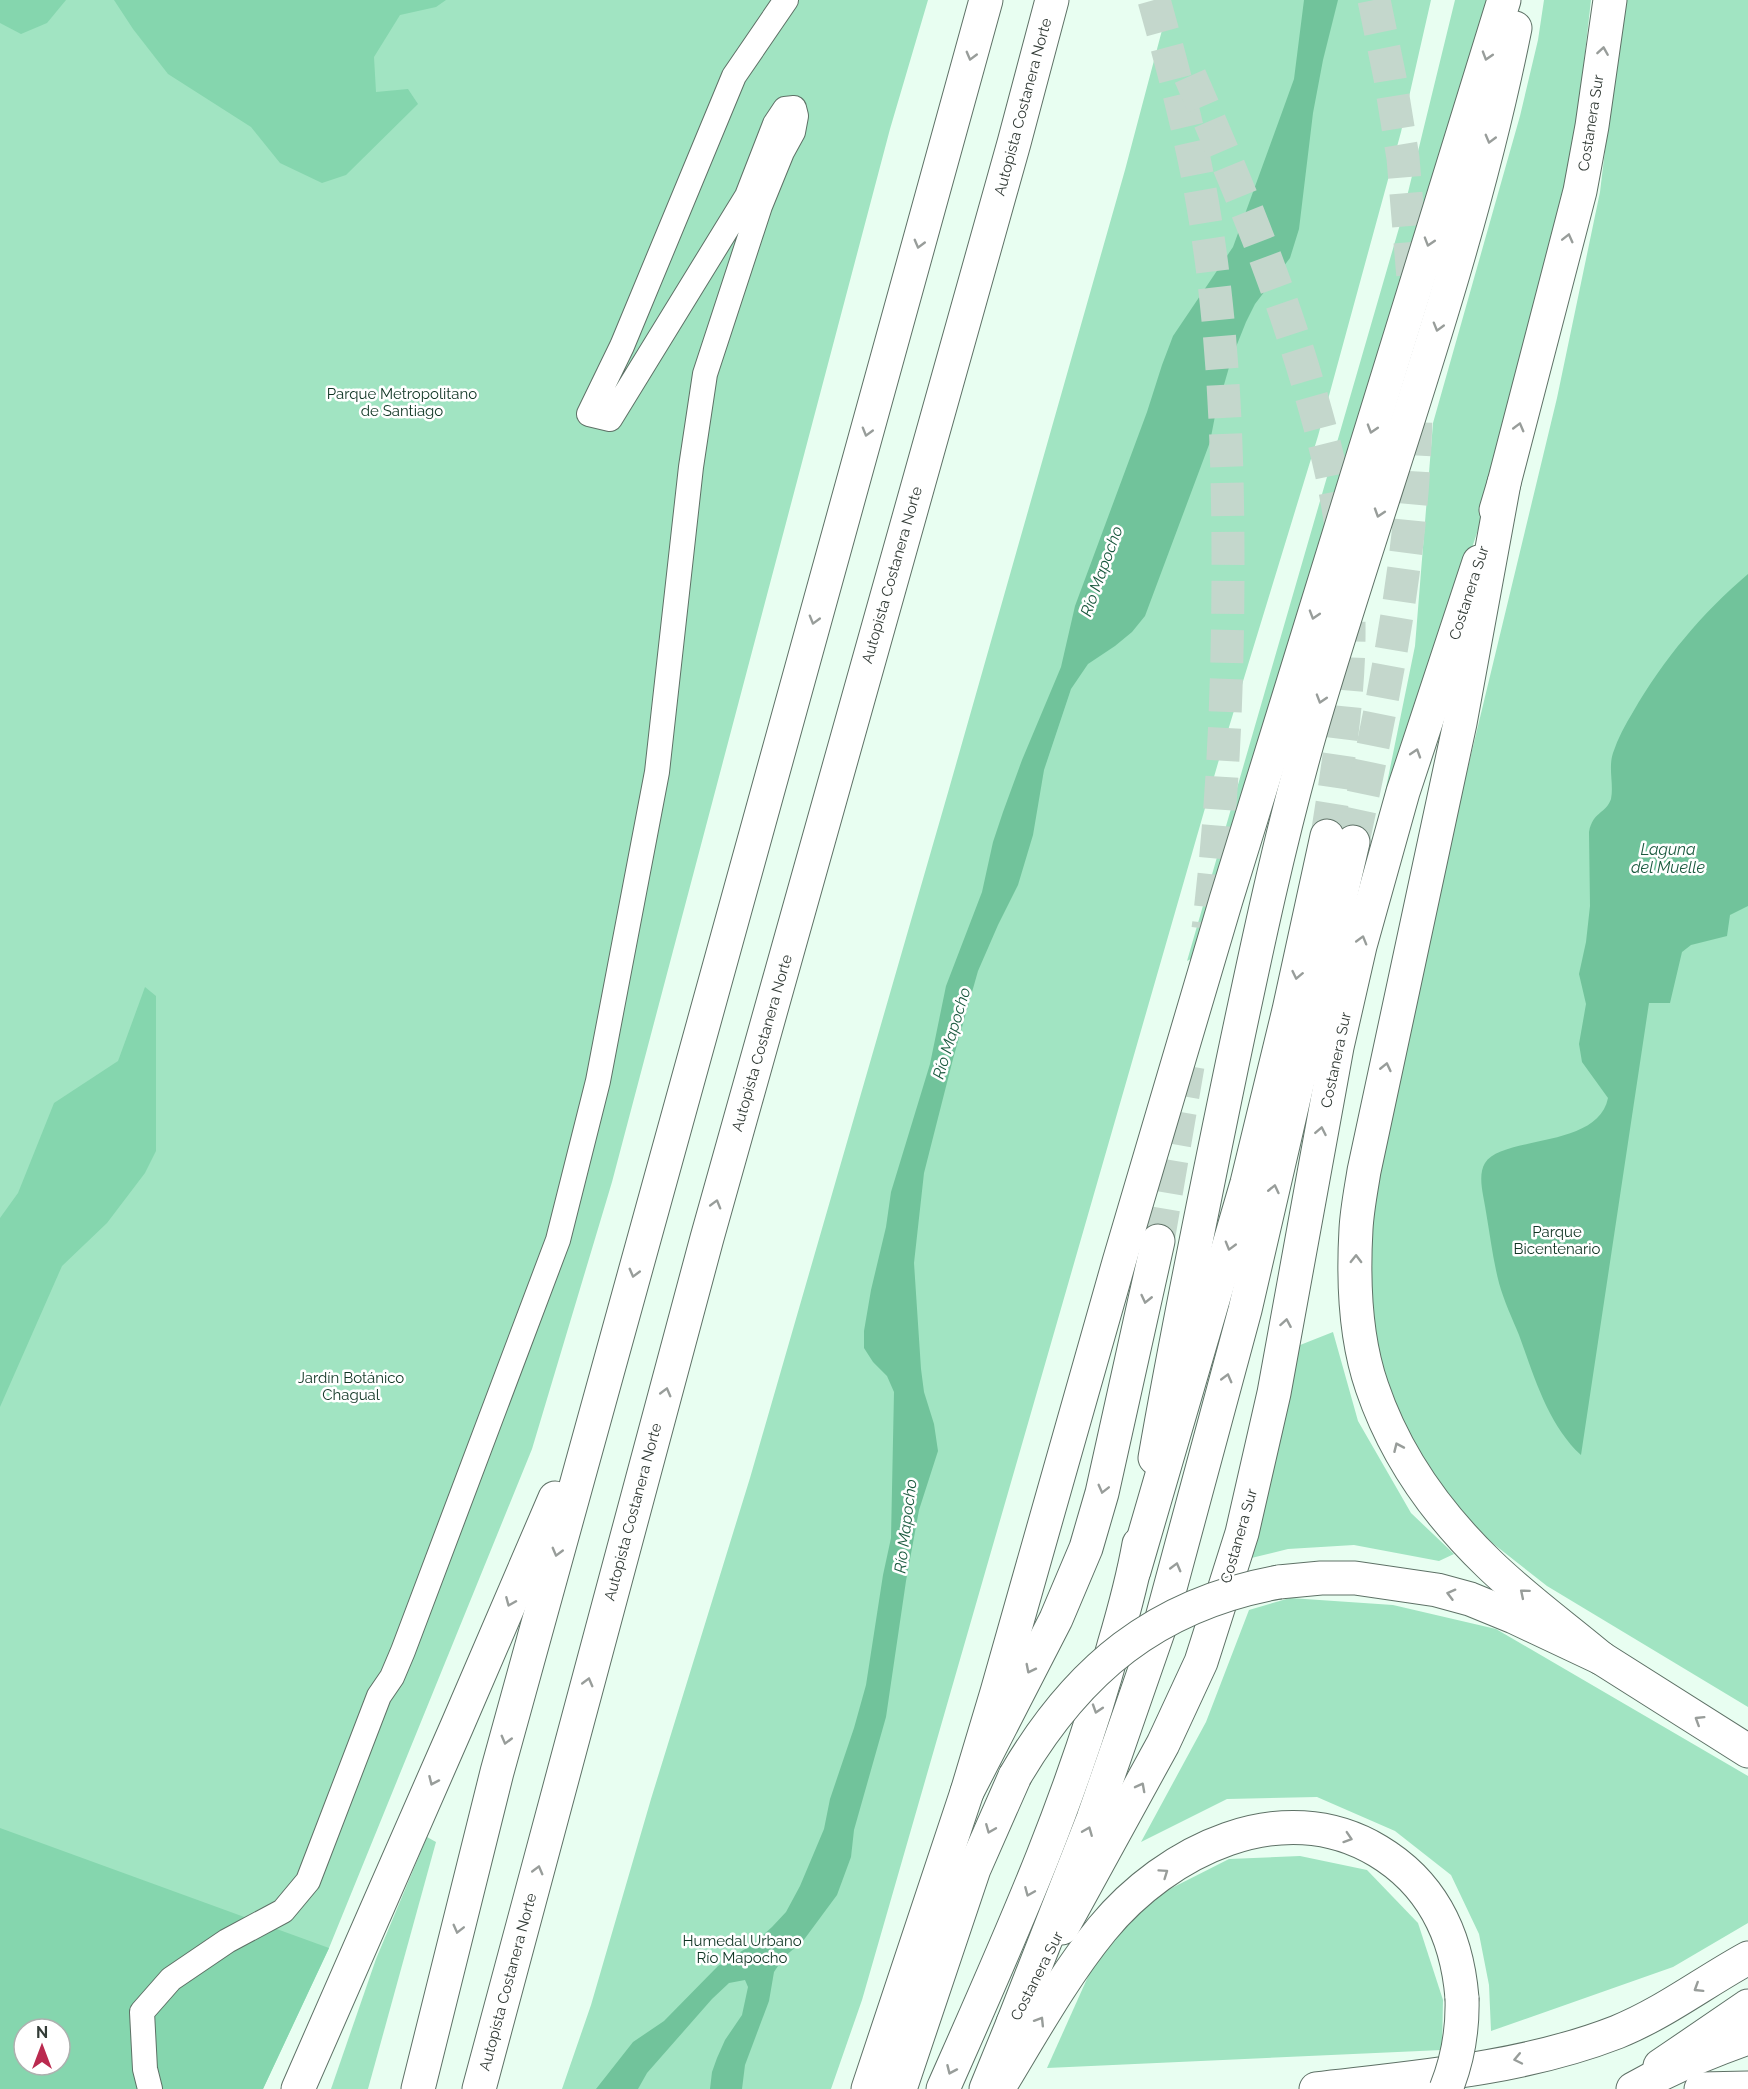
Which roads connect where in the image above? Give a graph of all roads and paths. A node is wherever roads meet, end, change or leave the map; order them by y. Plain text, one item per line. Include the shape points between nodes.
1 (786, 0) edge
2 (986, 0) edge
3 (1052, 0) edge
4 (1504, 0) edge
5 (1520, 0) edge
6 (1610, 0) edge
7 (1504, 483) junction
8 (1158, 1241) tunnel mouth
9 (600, 1394) junction
10 (1134, 1571) junction
11 (1601, 1658) junction
12 (1748, 1751) edge
13 (967, 1792) junction
14 (1748, 1958) edge
15 (349, 1973) junction
16 (1748, 2006) edge
17 (1013, 2023) junction
18 (1748, 2038) edge
19 (1748, 2088) edge
20 (150, 2089) edge
21 (298, 2089) edge
22 (315, 2089) edge
23 (418, 2089) edge
24 (479, 2089) edge
25 (868, 2089) edge
26 (900, 2089) edge
27 (943, 2089) edge
28 (986, 2089) edge
29 (998, 2089) edge
30 (1316, 2089) edge
31 (1446, 2089) edge
32 (1628, 2089) edge
33 (1633, 2089) edge
34 (1701, 2089) edge

1 - 20 street via 734,76 622,346 589,414 610,419 747,196 775,124 785,109 794,108 792,132 752,228 705,374 657,772 598,1081 558,1240 403,1651 379,1696 308,1881 283,1911 227,1941 171,1979 142,2012 144,2069
2 -> 9 main road
24 -> 3 main road, Autopista Costanera Norte via 707,1238
4 -> 13 main road via 1223,911
5 -> 10 main road via 1498,113 1440,321 1312,726 1276,862 1221,1116
7 -> 6 main road, Costanera Sur via 1580,191
11 -> 7 main road via 1491,1565 1420,1482 1402,1455 1372,1387 1358,1314 1356,1228 1364,1171 1460,723
17 -> 7 main road, Costanera Sur via 1163,1744 1201,1662 1224,1590 1242,1533 1272,1404 1335,1059 1360,946 1404,792
8 -> 13 main road via 1102,1493 1086,1548 1056,1619
9 -> 15 main road
9 -> 23 main road via 500,1761
17 -> 10 main road via 1093,1819 1159,1629 1245,1310 1340,839 1289,1010 1248,1183
10 -> 27 main road via 1072,1784
12 -> 11 main road
11 -> 26 main road, bridge via 1470,1599 1355,1578 1280,1582 1232,1592 1177,1614 1126,1646 1085,1681 1031,1748 1014,1776 974,1869
13 - 25 main road
14 -> 30 main road via 1642,2020 1573,2046 1429,2076
15 - 21 main road
15 - 22 main road
16 - 32 main road
17 - 28 main road, Costanera Sur
18 - 33 main road
19 - 34 main road
29 -> 31 main road, bridge via 1082,1955 1143,1888 1202,1849 1228,1838 1275,1828 1321,1831 1358,1841 1392,1859 1433,1903 1446,1927 1459,1967 1462,1998 1461,2036

